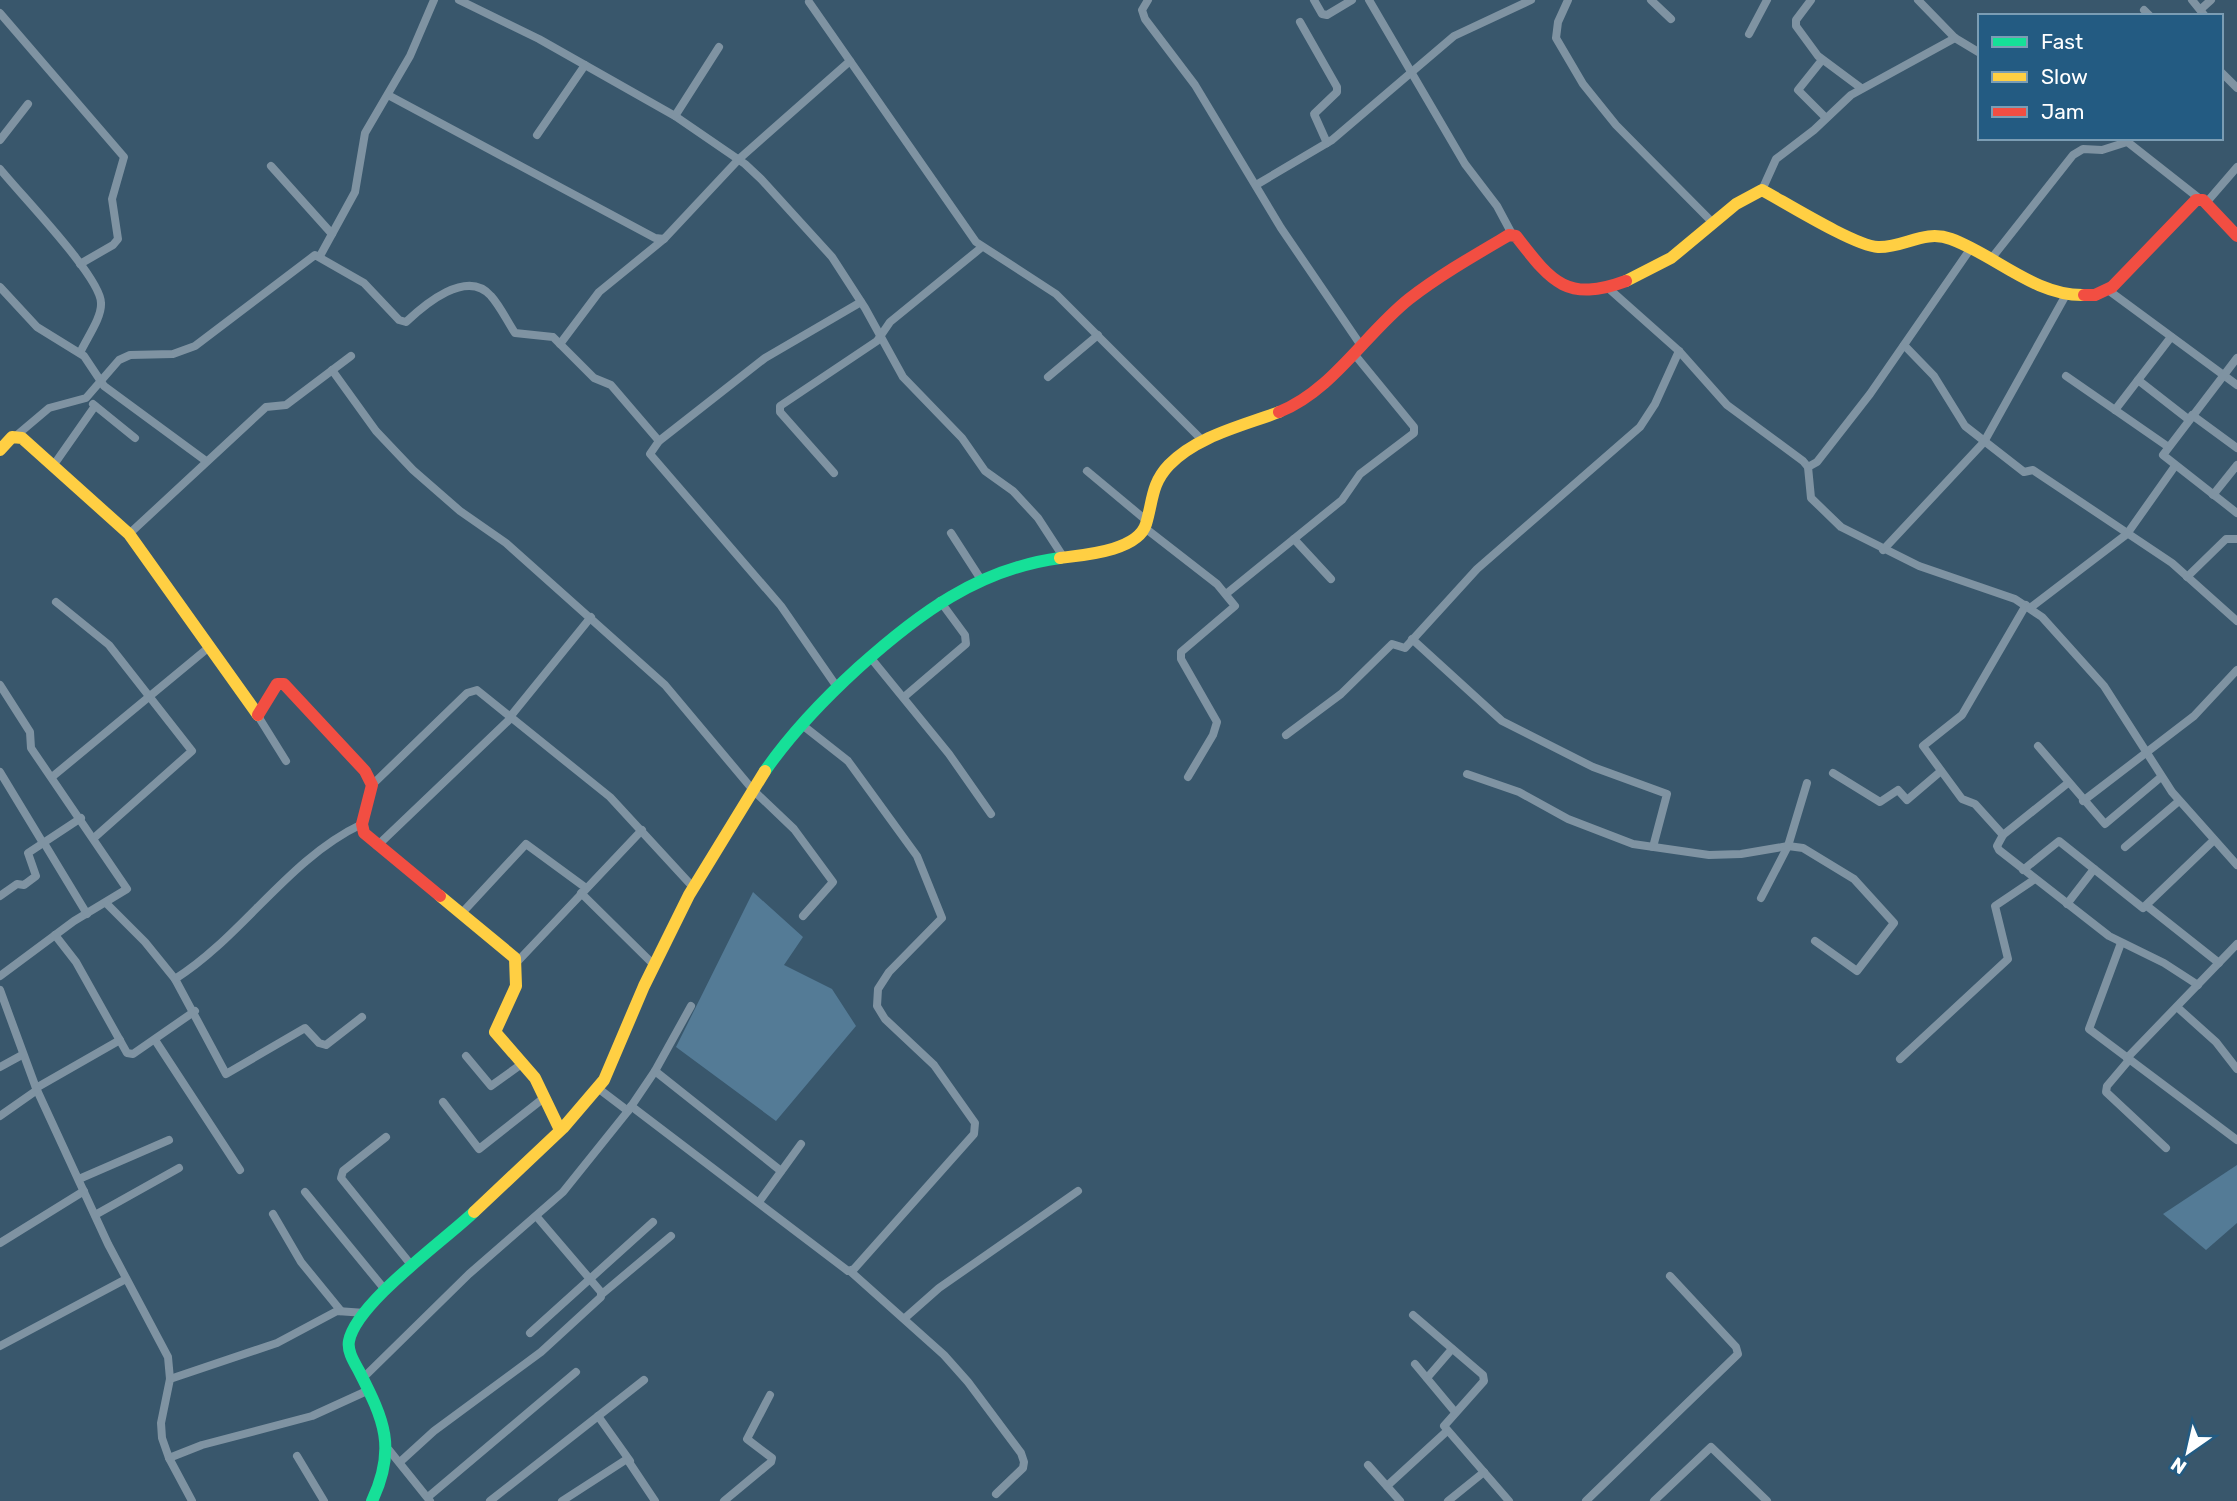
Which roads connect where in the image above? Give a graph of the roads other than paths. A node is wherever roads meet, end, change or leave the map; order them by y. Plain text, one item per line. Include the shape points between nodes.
1 (434, 0) edge
2 (459, 0) edge
3 (1148, 0) edge
4 (1314, 0) edge
5 (1352, 0) edge
6 (1369, 0) edge
7 (1531, 0) edge
8 (1568, 0) edge
9 (1651, 0) edge
10 (1767, 0) edge
11 (1811, 0) edge
12 (1918, 0) edge
13 (2192, 0) edge
14 (2211, 0) edge
15 (809, 1) edge
16 (2203, 12) edge
17 (0, 13) edge
18 (1671, 19) dead end
19 (1300, 22) dead end
20 (1749, 34) dead end
21 (1955, 38) junction
22 (719, 47) dead end
23 (1978, 51) edge
24 (1822, 60) junction
25 (850, 61) junction
26 (585, 65) junction
27 (1410, 73) junction
28 (2223, 74) edge
29 (1861, 88) junction
30 (2237, 88) edge
31 (388, 95) junction
32 (28, 104) dead end
33 (675, 116) junction
34 (1826, 118) junction
35 (537, 135) dead end
36 (0, 139) edge
37 (2121, 140) edge
38 (2124, 140) edge
39 (1327, 143) junction
40 (739, 159) junction
41 (271, 166) dead end
42 (2237, 167) edge
43 (0, 169) edge
44 (1256, 185) junction
45 (1762, 190) junction
46 (2203, 201) junction
47 (1714, 224) junction
48 (332, 234) junction
49 (1512, 234) junction
50 (2237, 236) edge
51 (664, 239) junction
52 (982, 247) junction
53 (1971, 247) junction
54 (320, 256) junction
55 (1991, 259) junction
56 (80, 264) junction
57 (1606, 286) junction
58 (0, 287) edge
59 (2108, 290) junction
60 (2067, 293) junction
61 (861, 302) junction
62 (1098, 335) junction
63 (880, 336) junction
64 (2171, 337) junction
65 (560, 344) junction
66 (1905, 345) junction
67 (1359, 351) junction
68 (1679, 351) junction
69 (80, 353) junction
70 (351, 356) dead end
71 (2237, 358) edge
72 (332, 370) junction
73 (2223, 375) junction
74 (2066, 376) dead end
75 (1048, 377) dead end
76 (2138, 380) junction
77 (100, 381) junction
78 (2237, 385) edge
79 (86, 398) junction
80 (95, 406) junction
81 (2115, 410) junction
82 (2190, 417) junction
83 (17, 435) junction
84 (135, 438) dead end
85 (659, 441) junction
86 (1204, 442) junction
87 (1983, 442) junction
88 (2167, 446) junction
89 (2237, 448) edge
90 (0, 450) edge
91 (206, 461) junction
92 (2237, 465) edge
93 (53, 466) junction
94 (2175, 466) junction
95 (1808, 467) junction
96 (1087, 471) dead end
97 (834, 473) dead end
98 (2213, 495) junction
99 (2237, 513) edge
100 (1146, 525) junction
101 (2237, 527) edge
102 (128, 534) junction
103 (951, 534) dead end
104 (2127, 534) junction
105 (1294, 539) junction
106 (2226, 539) junction
107 (2237, 539) edge
108 (1883, 550) junction
109 (1064, 558) junction
110 (2187, 577) junction
111 (980, 578) junction
112 (1331, 579) dead end
113 (1226, 594) junction
114 (940, 601) junction
115 (56, 602) dead end
116 (2028, 606) junction
117 (591, 617) junction
118 (2237, 621) edge
119 (1412, 639) junction
120 (208, 648) junction
121 (870, 657) junction
122 (2237, 670) edge
123 (0, 685) edge
124 (837, 687) junction
125 (148, 696) junction
126 (904, 697) junction
127 (258, 716) junction
128 (510, 717) junction
129 (801, 724) junction
130 (1286, 735) dead end
131 (2038, 746) dead end
132 (2147, 755) junction
133 (286, 761) dead end
134 (1941, 771) junction
135 (0, 772) edge
136 (1467, 774) dead end
137 (1833, 774) dead end
138 (52, 777) junction
139 (1188, 777) dead end
140 (2161, 777) junction
141 (2068, 782) junction
142 (1807, 783) dead end
143 (372, 785) junction
144 (753, 790) junction
145 (2179, 801) junction
146 (2083, 802) junction
147 (991, 814) dead end
148 (81, 818) junction
149 (362, 824) junction
150 (642, 830) junction
151 (2003, 835) junction
152 (94, 837) junction
153 (2214, 840) junction
154 (43, 843) junction
155 (377, 846) junction
156 (1788, 846) junction
157 (1653, 847) junction
158 (2125, 847) dead end
159 (2237, 865) edge
160 (2094, 869) junction
161 (2023, 870) junction
162 (2035, 880) junction
163 (692, 886) junction
164 (583, 890) junction
165 (0, 896) edge
166 (1760, 898) dead end
167 (106, 903) junction
168 (2067, 904) junction
169 (2147, 906) junction
170 (87, 914) junction
171 (461, 914) junction
172 (803, 916) dead end
173 (55, 935) junction
174 (1815, 941) dead end
175 (2121, 943) junction
176 (2237, 944) edge
177 (517, 962) junction
178 (2219, 963) junction
179 (654, 966) junction
180 (0, 976) edge
181 (175, 979) junction
182 (2198, 985) junction
183 (0, 990) edge
184 (691, 1006) dead end
185 (2177, 1007) junction
186 (195, 1011) junction
187 (362, 1017) dead end
188 (120, 1040) junction
189 (155, 1040) junction
190 (22, 1055) junction
191 (466, 1056) dead end
192 (1900, 1059) dead end
193 (2128, 1059) junction
194 (523, 1063) junction
195 (0, 1067) edge
196 (2237, 1069) edge
197 (655, 1071) junction
198 (37, 1089) junction
199 (599, 1089) junction
200 (545, 1097) junction
201 (443, 1102) dead end
202 (629, 1109) junction
203 (0, 1116) edge
204 (561, 1130) junction
205 (386, 1137) dead end
206 (169, 1140) dead end
207 (2237, 1140) edge
208 (801, 1144) dead end
209 (2166, 1148) dead end
210 (179, 1168) dead end
211 (240, 1170) dead end
212 (781, 1171) junction
213 (79, 1179) junction
214 (84, 1191) junction
215 (1078, 1191) dead end
216 (305, 1192) dead end
217 (759, 1202) junction
218 (273, 1214) dead end
219 (95, 1215) junction
220 (537, 1217) junction
221 (653, 1222) dead end
222 (671, 1236) dead end
223 (0, 1243) edge
224 (412, 1266) junction
225 (850, 1271) junction
226 (1670, 1276) dead end
227 (589, 1278) junction
228 (126, 1279) junction
229 (386, 1291) junction
230 (602, 1294) junction
231 (341, 1311) junction
232 (365, 1313) junction
233 (1413, 1315) dead end
234 (905, 1318) junction
235 (530, 1333) dead end
236 (0, 1346) edge
237 (1452, 1349) junction
238 (1415, 1364) dead end
239 (576, 1372) dead end
240 (363, 1378) junction
241 (1427, 1378) junction
242 (170, 1379) junction
243 (644, 1380) dead end
244 (369, 1390) junction
245 (770, 1395) dead end
246 (1455, 1412) junction
247 (598, 1416) junction
248 (1447, 1431) junction
249 (389, 1450) junction
250 (297, 1456) dead end
251 (169, 1458) junction
252 (630, 1461) junction
253 (400, 1462) junction
254 (1368, 1465) dead end
255 (1483, 1472) junction
256 (1387, 1486) junction
257 (996, 1494) dead end
258 (429, 1499) edge
259 (192, 1501) edge
260 (324, 1501) edge
261 (372, 1501) edge
262 (490, 1501) edge
263 (562, 1501) edge
264 (655, 1501) edge
265 (724, 1501) edge
266 (1400, 1501) edge
267 (1448, 1501) edge
268 (1509, 1501) edge
269 (1586, 1501) edge
270 (1654, 1501) edge
271 (1767, 1501) edge

1 - 31 street
2 - 26 street
3 - 44 street via 1142,10 1145,19 1179,61
4 - 5 street via 1325,15
6 - 27 street
7 - 27 street via 1458,33
8 - 47 street via 1556,38 1583,84 1616,125
9 - 18 street
10 - 20 street
11 - 24 street via 1795,23
12 - 21 street
13 - 16 street
14 - 16 street
15 - 25 street
17 - 56 street via 124,157 112,199 118,239
19 - 39 street via 1338,87 1314,116
21 - 23 street
21 - 29 street
22 - 33 street
24 - 29 street
24 - 34 street via 1798,90
25 - 40 street
25 - 52 street
26 - 33 street
26 - 35 street
27 - 39 street
27 - 49 street
28 - 30 street
29 - 34 street
31 - 48 street via 365,133 355,192
31 - 51 street
32 - 36 street
33 - 40 street
34 - 45 street via 1773,162
37 - 55 street via 2102,150 2083,149 2073,155
38 - 46 street
39 - 44 street
40 - 51 street
40 - 61 street via 814,235
41 - 48 street
42 - 46 street
43 - 56 street
44 - 67 street
45 - 47 street via 1744,198
45 - 53 street via 1869,246 1892,245 1928,233
46 - 50 street
46 - 59 street via 2180,214
47 - 57 street via 1656,269
48 - 54 street
49 - 57 street via 1562,286 1577,290
49 - 67 street via 1408,300
51 - 65 street via 600,292
52 - 62 street via 1043,284
52 - 63 street via 890,322
53 - 55 street
53 - 66 street
54 - 65 street via 364,283 399,320 406,321 421,307 457,288 472,286 490,295 519,335 549,334
54 - 77 street via 307,259 195,346 173,354 126,356
55 - 60 street via 2037,284
56 - 69 street via 101,302
57 - 68 street
58 - 69 street via 37,327
59 - 60 street
59 - 64 street
60 - 87 street
61 - 63 street
61 - 85 street via 765,358
62 - 75 street
62 - 86 street
63 - 97 street via 780,406 780,412
63 - 109 street via 903,377 962,438 985,471 1013,491 1038,518
64 - 73 street
64 - 76 street
65 - 85 street via 594,378 611,384
66 - 87 street via 1934,376 1965,426
66 - 95 street
67 - 86 street via 1305,400
67 - 105 street via 1415,430 1357,476 1342,500
68 - 95 street via 1727,405
68 - 119 street via 1640,427 1477,569
69 - 77 street
70 - 72 street
71 - 73 street
72 - 91 street via 286,405 265,407
72 - 117 street via 376,431 413,470
73 - 78 street
73 - 82 street
74 - 81 street
76 - 81 street
76 - 82 street
77 - 79 street
77 - 91 street
79 - 80 street
79 - 83 street via 48,408
80 - 84 street
80 - 93 street
81 - 88 street
82 - 88 street
82 - 89 street
83 - 90 street
83 - 93 street
85 - 124 street via 651,457 781,606
86 - 100 street via 1157,480
87 - 104 street via 2024,472 2034,470
87 - 108 street
88 - 94 street via 2162,456
91 - 102 street
92 - 98 street
93 - 102 street
94 - 98 street
94 - 104 street
95 - 108 street via 1808,492 1815,505
96 - 100 street
98 - 99 street
100 - 109 street via 1113,550
100 - 113 street
101 - 106 street
102 - 120 street
103 - 111 street
104 - 110 street
104 - 116 street
105 - 112 street
105 - 113 street
106 - 107 street
106 - 110 street
108 - 116 street
109 - 111 street
110 - 118 street
111 - 114 street
113 - 139 street via 1234,609 1181,652 1217,722
114 - 121 street via 891,635
114 - 126 street via 967,644
115 - 125 street via 109,645
116 - 132 street via 2104,686
116 - 134 street via 1962,715 1923,744
117 - 128 street
117 - 144 street via 665,685
119 - 130 street via 1404,648 1392,644 1341,694
119 - 157 street via 1502,721 1593,767 1667,794
120 - 125 street
120 - 127 street
121 - 124 street
121 - 126 street
122 - 132 street via 2194,716
123 - 138 street
124 - 129 street
125 - 138 street
125 - 152 street via 192,751
126 - 147 street
127 - 133 street
127 - 143 street via 277,684 284,684 365,771
128 - 143 street via 482,692 472,690
128 - 150 street via 569,762
128 - 155 street
129 - 144 street
129 - 225 street via 848,761 917,856 942,918 890,972 878,989 877,1006 934,1065 976,1128
131 - 141 street
132 - 140 street
132 - 146 street
134 - 137 street via 1907,800 1898,790 1880,802
134 - 151 street via 1962,799 1975,804
135 - 154 street
136 - 157 street via 1519,792 1596,831
138 - 148 street
140 - 145 street
140 - 146 street via 2108,824
141 - 146 street
141 - 151 street
142 - 156 street
143 - 149 street
144 - 163 street
144 - 172 street via 794,829 832,880 831,887
145 - 153 street
145 - 158 street
148 - 152 street
148 - 154 street
149 - 155 street
149 - 181 street via 340,836 203,961
150 - 163 street
150 - 164 street
151 - 161 street via 1997,848
152 - 167 street via 127,889
153 - 159 street
153 - 169 street
154 - 165 street via 27,854 36,877
154 - 170 street
155 - 171 street
156 - 157 street via 1726,855
156 - 166 street
156 - 174 street via 1812,852 1845,872 1894,923 1857,971
160 - 161 street via 2059,841
160 - 168 street
160 - 169 street via 2139,906
161 - 162 street
162 - 168 street
162 - 192 street via 1996,906 2007,962
163 - 179 street
164 - 171 street via 526,844
164 - 177 street
164 - 179 street
167 - 170 street
167 - 181 street
168 - 175 street
169 - 178 street
170 - 173 street
171 - 177 street
173 - 180 street
173 - 188 street via 76,962
175 - 182 street
175 - 193 street via 2089,1028
176 - 178 street
177 - 194 street via 516,986 495,1030
178 - 182 street
179 - 199 street
181 - 186 street
182 - 185 street
183 - 190 street
184 - 197 street
185 - 193 street
185 - 196 street via 2216,1042
186 - 187 street via 229,1075 305,1028 323,1045
186 - 189 street
188 - 189 street via 131,1054
188 - 198 street
189 - 211 street
190 - 195 street
190 - 198 street
191 - 194 street via 491,1086
193 - 207 street
193 - 209 street via 2106,1091
194 - 200 street
197 - 202 street
197 - 212 street
198 - 203 street
198 - 213 street
199 - 202 street
199 - 204 street
200 - 201 street via 480,1149
200 - 204 street
202 - 217 street
202 - 220 street via 564,1192
204 - 224 street
205 - 224 street via 343,1171 341,1178
206 - 213 street
208 - 212 street
210 - 219 street
212 - 217 street
213 - 214 street
214 - 219 street
214 - 223 street
215 - 234 street via 939,1288
216 - 229 street
217 - 225 street
218 - 231 street via 301,1262
219 - 228 street
220 - 227 street
220 - 240 street via 469,1274
221 - 227 street
222 - 230 street
224 - 229 street
225 - 234 street
226 - 269 street via 1738,1354
227 - 230 street
227 - 235 street
228 - 236 street
228 - 242 street via 168,1357
229 - 232 street
230 - 253 street via 541,1352 434,1431
231 - 232 street
231 - 242 street via 276,1343
232 - 240 street via 349,1342
233 - 237 street
234 - 257 street via 968,1382 1021,1453 1023,1468
237 - 241 street
237 - 246 street via 1484,1378
238 - 241 street
239 - 258 street
240 - 244 street
241 - 246 street
242 - 251 street via 161,1423
243 - 247 street
244 - 249 street
244 - 251 street via 312,1416
245 - 265 street via 747,1439 772,1458 771,1462
246 - 248 street via 1444,1426
247 - 252 street
247 - 262 street
248 - 255 street
248 - 256 street
249 - 253 street
249 - 261 street
250 - 260 street
251 - 259 street
252 - 263 street via 624,1460
252 - 264 street
253 - 258 street
254 - 256 street
255 - 267 street
255 - 268 street
256 - 266 street
270 - 271 street via 1711,1447

